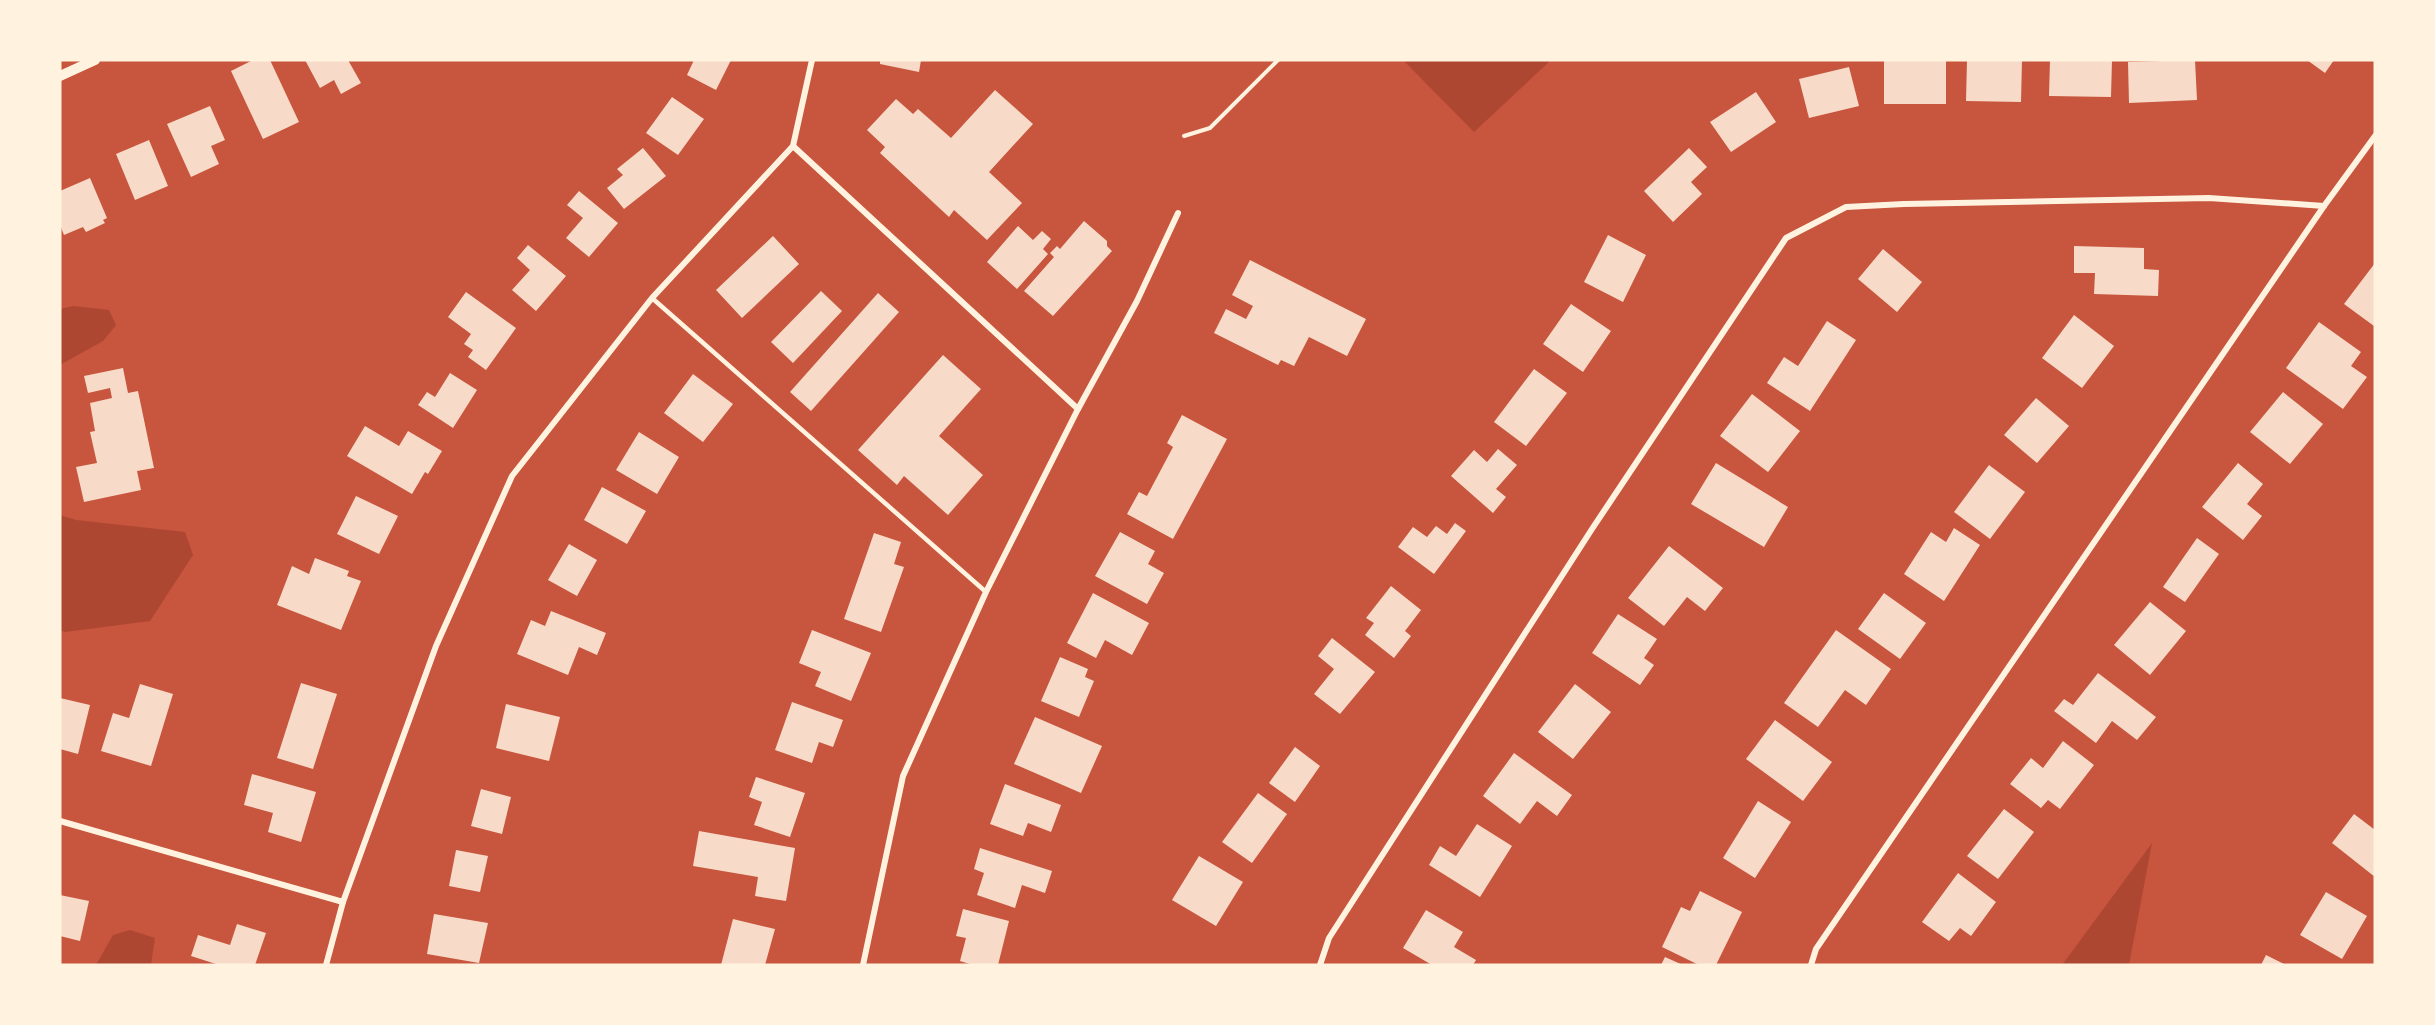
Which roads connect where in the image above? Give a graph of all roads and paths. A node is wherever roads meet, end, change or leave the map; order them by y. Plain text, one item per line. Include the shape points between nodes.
1 (95, 60) edge
2 (812, 60) edge
3 (1278, 60) edge
4 (60, 76) edge
5 (1184, 136) dead end
6 (2375, 136) edge
7 (793, 146) junction
8 (2324, 206) junction
9 (1178, 213) dead end
10 (652, 298) junction
11 (1078, 409) junction
12 (986, 592) junction
13 (60, 821) edge
14 (343, 902) junction
15 (327, 965) edge
16 (863, 965) edge
17 (1320, 965) edge
18 (1811, 965) edge

1 - 4 street
2 - 7 street
3 - 5 path via 1210,128
6 - 8 street
7 - 10 street
7 - 11 street
8 - 17 street via 2209,198 1846,207 1786,238 1592,529 1361,888 1329,938
8 - 18 street via 1816,949
9 - 11 street via 1137,301
10 - 12 lane
10 - 14 street via 512,476 436,646
11 - 12 street
12 - 16 street via 903,776
13 - 14 street
14 - 15 street

